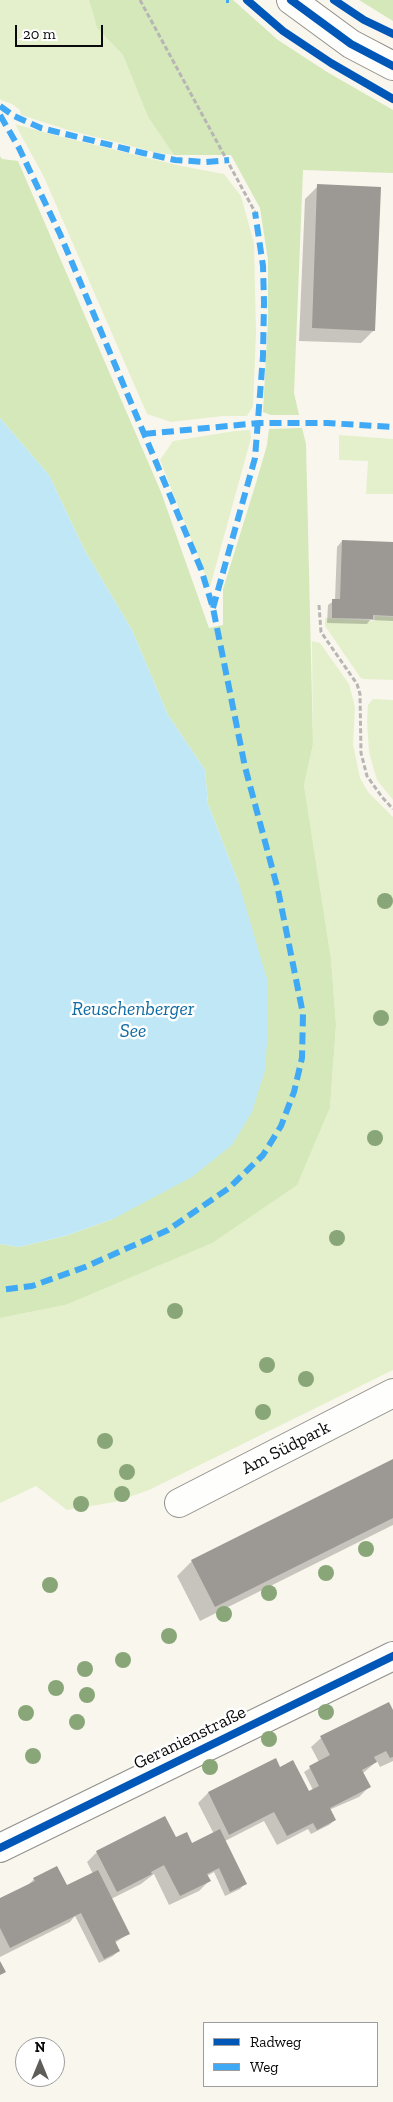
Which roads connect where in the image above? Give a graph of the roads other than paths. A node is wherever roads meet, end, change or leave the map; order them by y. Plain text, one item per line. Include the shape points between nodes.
1 (291, 0) edge
2 (393, 66) edge
3 (393, 1393) edge
4 (179, 1503) dead end
5 (393, 1656) edge
6 (0, 1848) edge

1 - 2 street via 351,44
3 - 4 street, Am Südpark
5 - 6 street, Geranienstraße

